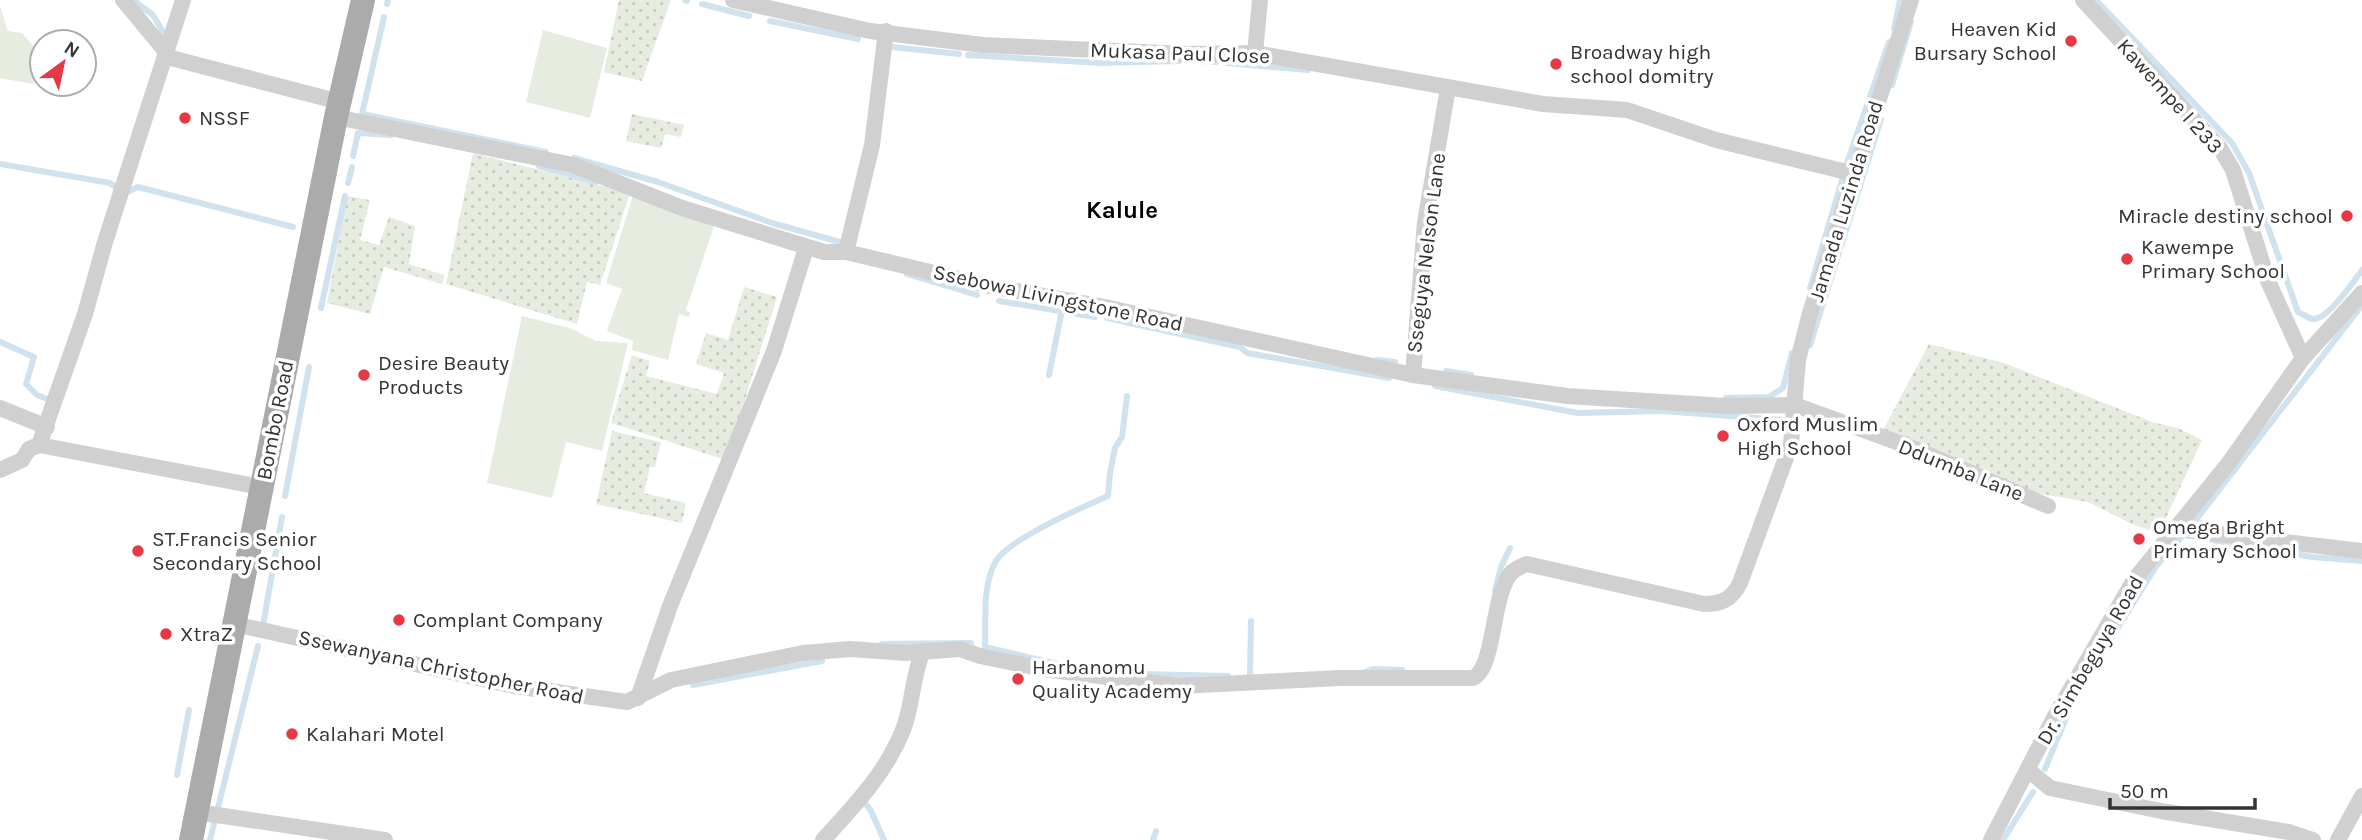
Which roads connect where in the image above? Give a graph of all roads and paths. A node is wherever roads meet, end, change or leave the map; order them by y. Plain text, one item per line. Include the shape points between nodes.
1 (123, 0) edge
2 (183, 0) edge
3 (363, 0) edge
4 (733, 0) edge
5 (1260, 0) edge
6 (1911, 0) edge
7 (2083, 0) edge
8 (886, 31) junction
9 (1255, 53) junction
10 (166, 54) junction
11 (1448, 88) junction
12 (338, 109) junction
13 (1855, 174) junction
14 (806, 248) junction
15 (846, 252) junction
16 (2362, 293) edge
17 (2303, 358) junction
18 (1413, 376) junction
19 (1795, 405) junction
20 (0, 408) edge
21 (47, 427) junction
22 (39, 445) junction
23 (0, 470) edge
24 (261, 487) junction
25 (2048, 506) dead end
26 (2176, 529) junction
27 (2362, 551) edge
28 (234, 624) junction
29 (923, 651) junction
30 (638, 698) junction
31 (2028, 770) junction
32 (2362, 796) edge
33 (197, 812) junction
34 (191, 840) edge
35 (385, 840) edge
36 (823, 840) edge
37 (1991, 840) edge
38 (2313, 840) edge
39 (2338, 840) edge

1 - 10 street
2 - 10 street
3 - 12 main road, Bombo Road
4 - 8 street, Mukasa Paul Close
5 - 9 street
6 - 13 street, Jamada Luzinda Road
7 - 17 street, Kawempe I 233 via 2220,148 2233,170 2268,281
8 - 9 street, Mukasa Paul Close via 983,45
8 - 15 street via 872,145
9 - 11 street, Mukasa Paul Close
10 - 12 street, Ssebowa Livingstone Road
10 - 21 street
11 - 13 street, Mukasa Paul Close via 1543,104 1627,110 1716,140
11 - 18 street, Sseguya Nelson Lane via 1424,222
12 - 14 street, Ssebowa Livingstone Road via 573,165 682,208
12 - 24 main road, Bombo Road
13 - 19 street, Jamada Luzinda Road via 1810,313 1798,360
14 - 15 street, Ssebowa Livingstone Road
14 - 30 street via 774,351 670,606
15 - 18 street, Ssebowa Livingstone Road
16 - 17 street, Dr. Simbeguya Road
17 - 26 street, Dr. Simbeguya Road
18 - 19 street, Ssebowa Livingstone Road via 1579,397 1727,406
19 - 25 street, Ddumba Lane via 1913,448
19 - 29 street, Ssewanyana Christopher Road via 1787,459 1740,583 1728,599 1704,604 1527,564 1511,573 1495,617 1486,667 1473,678 1340,678 1179,686 1043,669 961,649
20 - 21 street
21 - 22 street
22 - 23 street
22 - 24 street
24 - 28 main road, Bombo Road
26 - 27 street
26 - 31 street, Dr. Simbeguya Road via 2134,580
28 - 30 street, Ssewanyana Christopher Road via 564,695 627,702
28 - 33 main road, Bombo Road
29 - 30 street, Ssewanyana Christopher Road via 803,653 671,680
29 - 36 street via 904,728 892,753 872,786
31 - 37 street, Dr. Simbeguya Road
31 - 38 street via 2050,788
32 - 39 street
33 - 34 main road, Bombo Road
33 - 35 street

